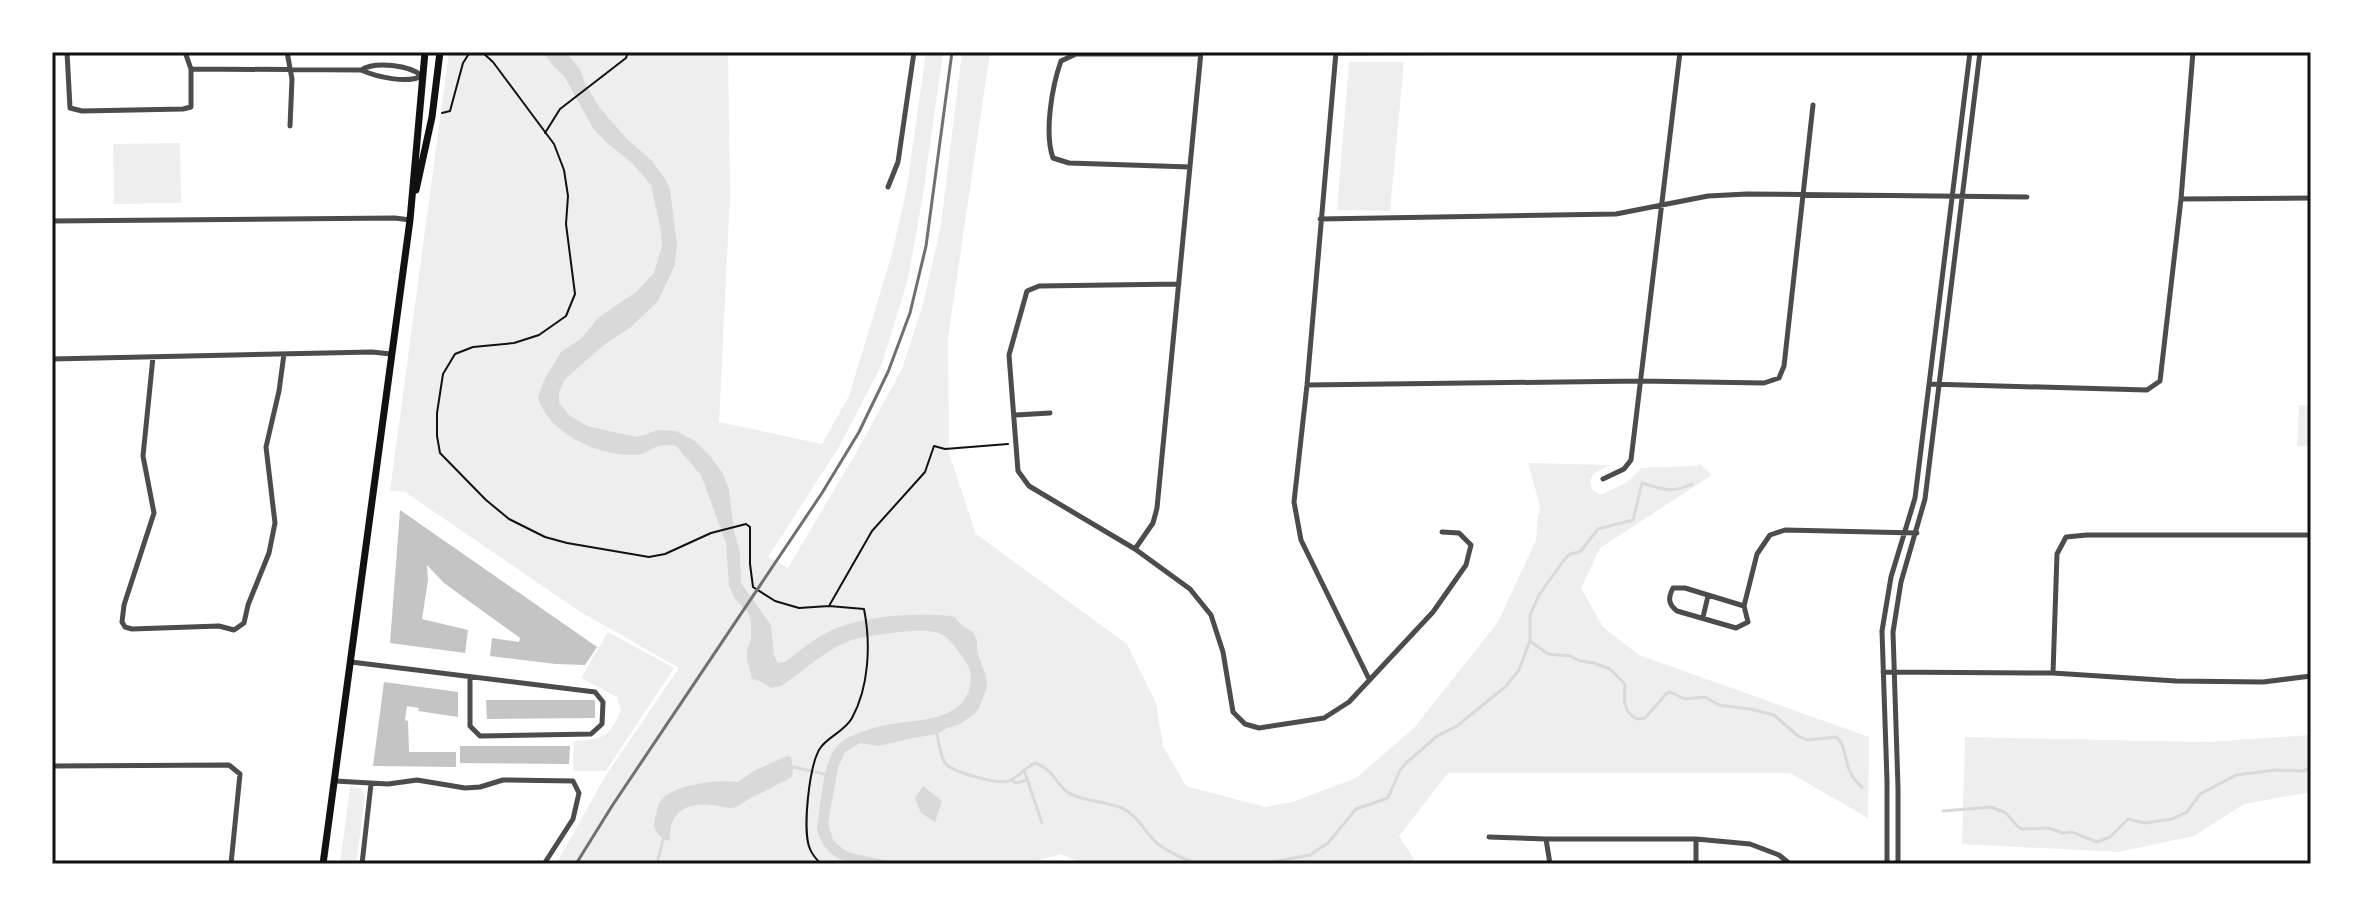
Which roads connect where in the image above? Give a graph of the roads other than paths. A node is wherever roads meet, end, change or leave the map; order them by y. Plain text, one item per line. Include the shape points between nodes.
1 (67, 52) edge
2 (185, 52) edge
3 (287, 52) edge
4 (425, 52) edge
5 (440, 52) edge
6 (914, 52) edge
7 (1604, 52) edge
8 (1680, 52) edge
9 (1970, 52) edge
10 (1980, 52) edge
11 (2193, 52) edge
12 (1201, 53) edge
13 (1336, 53) edge
14 (288, 68) junction
15 (191, 69) junction
16 (361, 70) junction
17 (422, 76) junction
18 (436, 77) junction
19 (1813, 105) dead end
20 (290, 126) dead end
21 (1190, 167) junction
22 (888, 187) dead end
23 (1804, 195) junction
24 (1952, 197) junction
25 (1962, 197) junction
26 (2027, 197) dead end
27 (2311, 198) edge
28 (2181, 199) junction
29 (1662, 204) junction
30 (1320, 219) junction
31 (410, 220) junction
32 (52, 221) edge
33 (1179, 284) junction
34 (284, 354) junction
35 (391, 354) junction
36 (153, 357) junction
37 (52, 359) edge
38 (1640, 381) junction
39 (1929, 384) junction
40 (1307, 385) junction
41 (1939, 385) junction
42 (1050, 413) dead end
43 (1015, 415) junction
44 (1603, 479) dead end
45 (1442, 532) dead end
46 (1906, 533) junction
47 (1917, 533) junction
48 (2311, 535) edge
49 (1135, 549) junction
50 (1708, 596) junction
51 (1744, 606) junction
52 (1703, 617) junction
53 (351, 662) junction
54 (1883, 672) junction
55 (1894, 672) junction
56 (2053, 673) junction
57 (2311, 676) edge
58 (470, 677) junction
59 (1369, 679) junction
60 (52, 766) edge
61 (335, 781) junction
62 (371, 784) junction
63 (1489, 837) dead end
64 (1546, 839) junction
65 (1696, 839) junction
66 (231, 864) edge
67 (323, 864) edge
68 (362, 864) edge
69 (544, 864) edge
70 (1550, 864) edge
71 (1696, 864) edge
72 (1790, 864) edge
73 (1887, 864) edge
74 (1898, 864) edge

1 - 15 street via 70,108 82,111 191,107
2 - 15 street
3 - 14 street
4 - 17 main road
5 - 18 main road
6 - 22 street via 898,162
7 - 13 street
8 - 29 street
9 - 24 street
10 - 25 street
11 - 28 street
12 - 21 street
12 - 21 street via 1076,54 1061,61 1054,79 1049,146 1053,158
13 - 30 street
14 - 15 street
14 - 16 street
14 - 20 street
16 - 17 street via 414,80
16 - 17 street via 368,65 391,66
17 - 18 street
17 - 31 main road
18 - 31 main road
19 - 23 street
21 - 33 street
23 - 24 street
23 - 29 street via 1708,196
23 - 38 street via 1779,378 1764,383
24 - 25 street
24 - 39 street
25 - 26 street
25 - 41 street
27 - 28 street
28 - 41 street via 2160,381 2147,390
29 - 30 street via 1616,214
29 - 38 street
30 - 40 street
31 - 32 street
31 - 35 main road
33 - 43 street via 1039,286 1027,291 1009,355
33 - 49 street via 1157,508
34 - 35 street
34 - 36 street
34 - 36 street via 266,447 275,523 244,623 234,630 132,629 122,622 154,513 143,456
35 - 53 main road
36 - 37 street
38 - 40 street
38 - 44 street via 1631,460
39 - 41 street
39 - 46 street
40 - 59 street via 1294,502 1301,540
41 - 47 street
42 - 43 street
43 - 49 street via 1018,471 1029,486
45 - 59 street via 1459,533 1471,545 1466,565 1433,612
46 - 47 street
46 - 51 street via 1785,530 1770,535 1757,554
46 - 54 street via 1891,577 1882,631
47 - 55 street via 1901,582 1893,632
48 - 56 street via 2066,537 2057,554
49 - 59 street via 1190,589 1211,615 1233,712 1245,724 1259,728 1324,718 1349,702
50 - 51 street
50 - 52 street
50 - 52 street via 1673,588 1668,597 1677,611
51 - 52 street via 1748,622 1736,628
53 - 58 street
53 - 61 main road
54 - 55 street
54 - 73 street
55 - 56 street
55 - 74 street
56 - 57 street via 2176,681 2263,682
58 - 58 street via 595,692 603,702 602,724 591,734 480,736 470,726
60 - 66 street via 229,765 240,774
61 - 62 street
61 - 67 main road
62 - 68 street
62 - 69 street via 417,780 465,788 503,780 573,781 579,793 573,819
63 - 64 street
64 - 65 street
64 - 70 street
65 - 71 street
65 - 72 street via 1750,844

